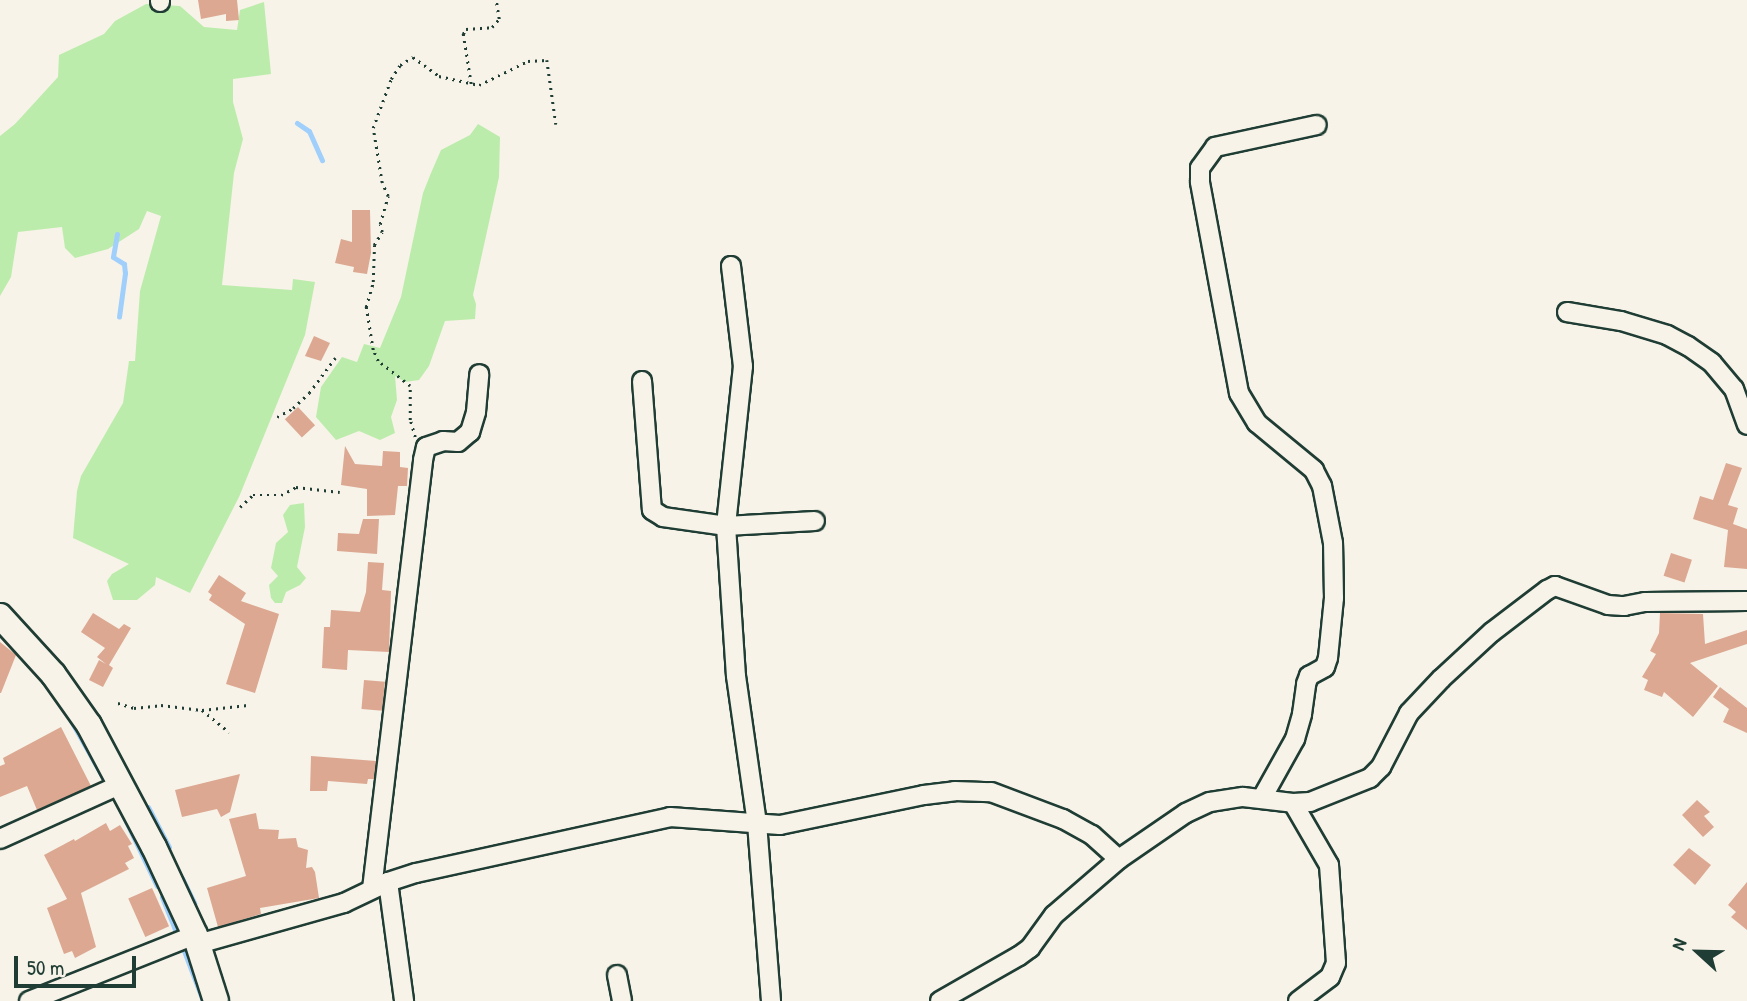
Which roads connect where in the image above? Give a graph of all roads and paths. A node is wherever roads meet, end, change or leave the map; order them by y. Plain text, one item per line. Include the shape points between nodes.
1 (496, 0) edge
2 (471, 84) junction
3 (556, 124) dead end
4 (1317, 125) dead end
5 (731, 266) dead end
6 (1567, 312) dead end
7 (335, 358) dead end
8 (479, 374) dead end
9 (642, 381) dead end
10 (277, 417) dead end
11 (1747, 425) edge
12 (426, 447) junction
13 (340, 492) dead end
14 (240, 507) dead end
15 (815, 521) dead end
16 (726, 526) junction
17 (1747, 601) edge
18 (0, 616) edge
19 (118, 703) dead end
20 (248, 705) dead end
21 (202, 710) junction
22 (229, 732) dead end
23 (122, 785) junction
24 (1262, 798) junction
25 (1293, 803) junction
26 (757, 823) junction
27 (0, 839) edge
28 (1119, 859) junction
29 (380, 886) junction
30 (196, 940) junction
31 (617, 975) dead end
32 (29, 1001) edge
33 (216, 1001) edge
34 (404, 1001) edge
35 (622, 1001) edge
36 (771, 1001) edge
37 (940, 1001) edge
38 (1298, 1001) edge

1 - 2 path via 499,19 492,27 466,29 463,34
2 - 3 path via 494,80 528,61 547,60
2 - 12 path via 439,76 414,57 400,65 391,79 373,128 388,196 382,232 374,245 373,282 366,307 369,332 378,361 410,386 413,434
4 - 24 street via 1215,147 1200,168 1239,393 1257,423 1314,470 1334,543 1328,657 1325,667 1309,676 1295,739
5 - 16 street via 743,366
6 - 11 street via 1621,321 1688,346 1712,363 1734,389
7 - 10 path via 309,393
8 - 12 street via 470,432 458,442
9 - 16 street via 652,510 663,517
12 - 29 street
13 - 14 path via 296,487 281,495 253,495
15 - 16 street
16 - 26 street via 736,676
17 - 25 street via 1608,605 1555,586 1534,598 1441,679 1409,713 1381,767 1370,778 1310,802
18 - 23 street via 72,697
19 - 21 path via 134,708 161,705
20 - 21 path
21 - 22 path
23 - 27 street
23 - 30 street
24 - 25 street
24 - 28 street via 1210,802
25 - 38 street via 1329,865 1336,962 1329,977
26 - 28 street via 810,821 924,794 990,792 1063,819 1092,835
26 - 29 street via 670,817 440,867
26 - 36 street
28 - 37 street via 1054,915 1030,948
29 - 30 street via 344,903
29 - 34 street
30 - 32 street
30 - 33 street
31 - 35 street

